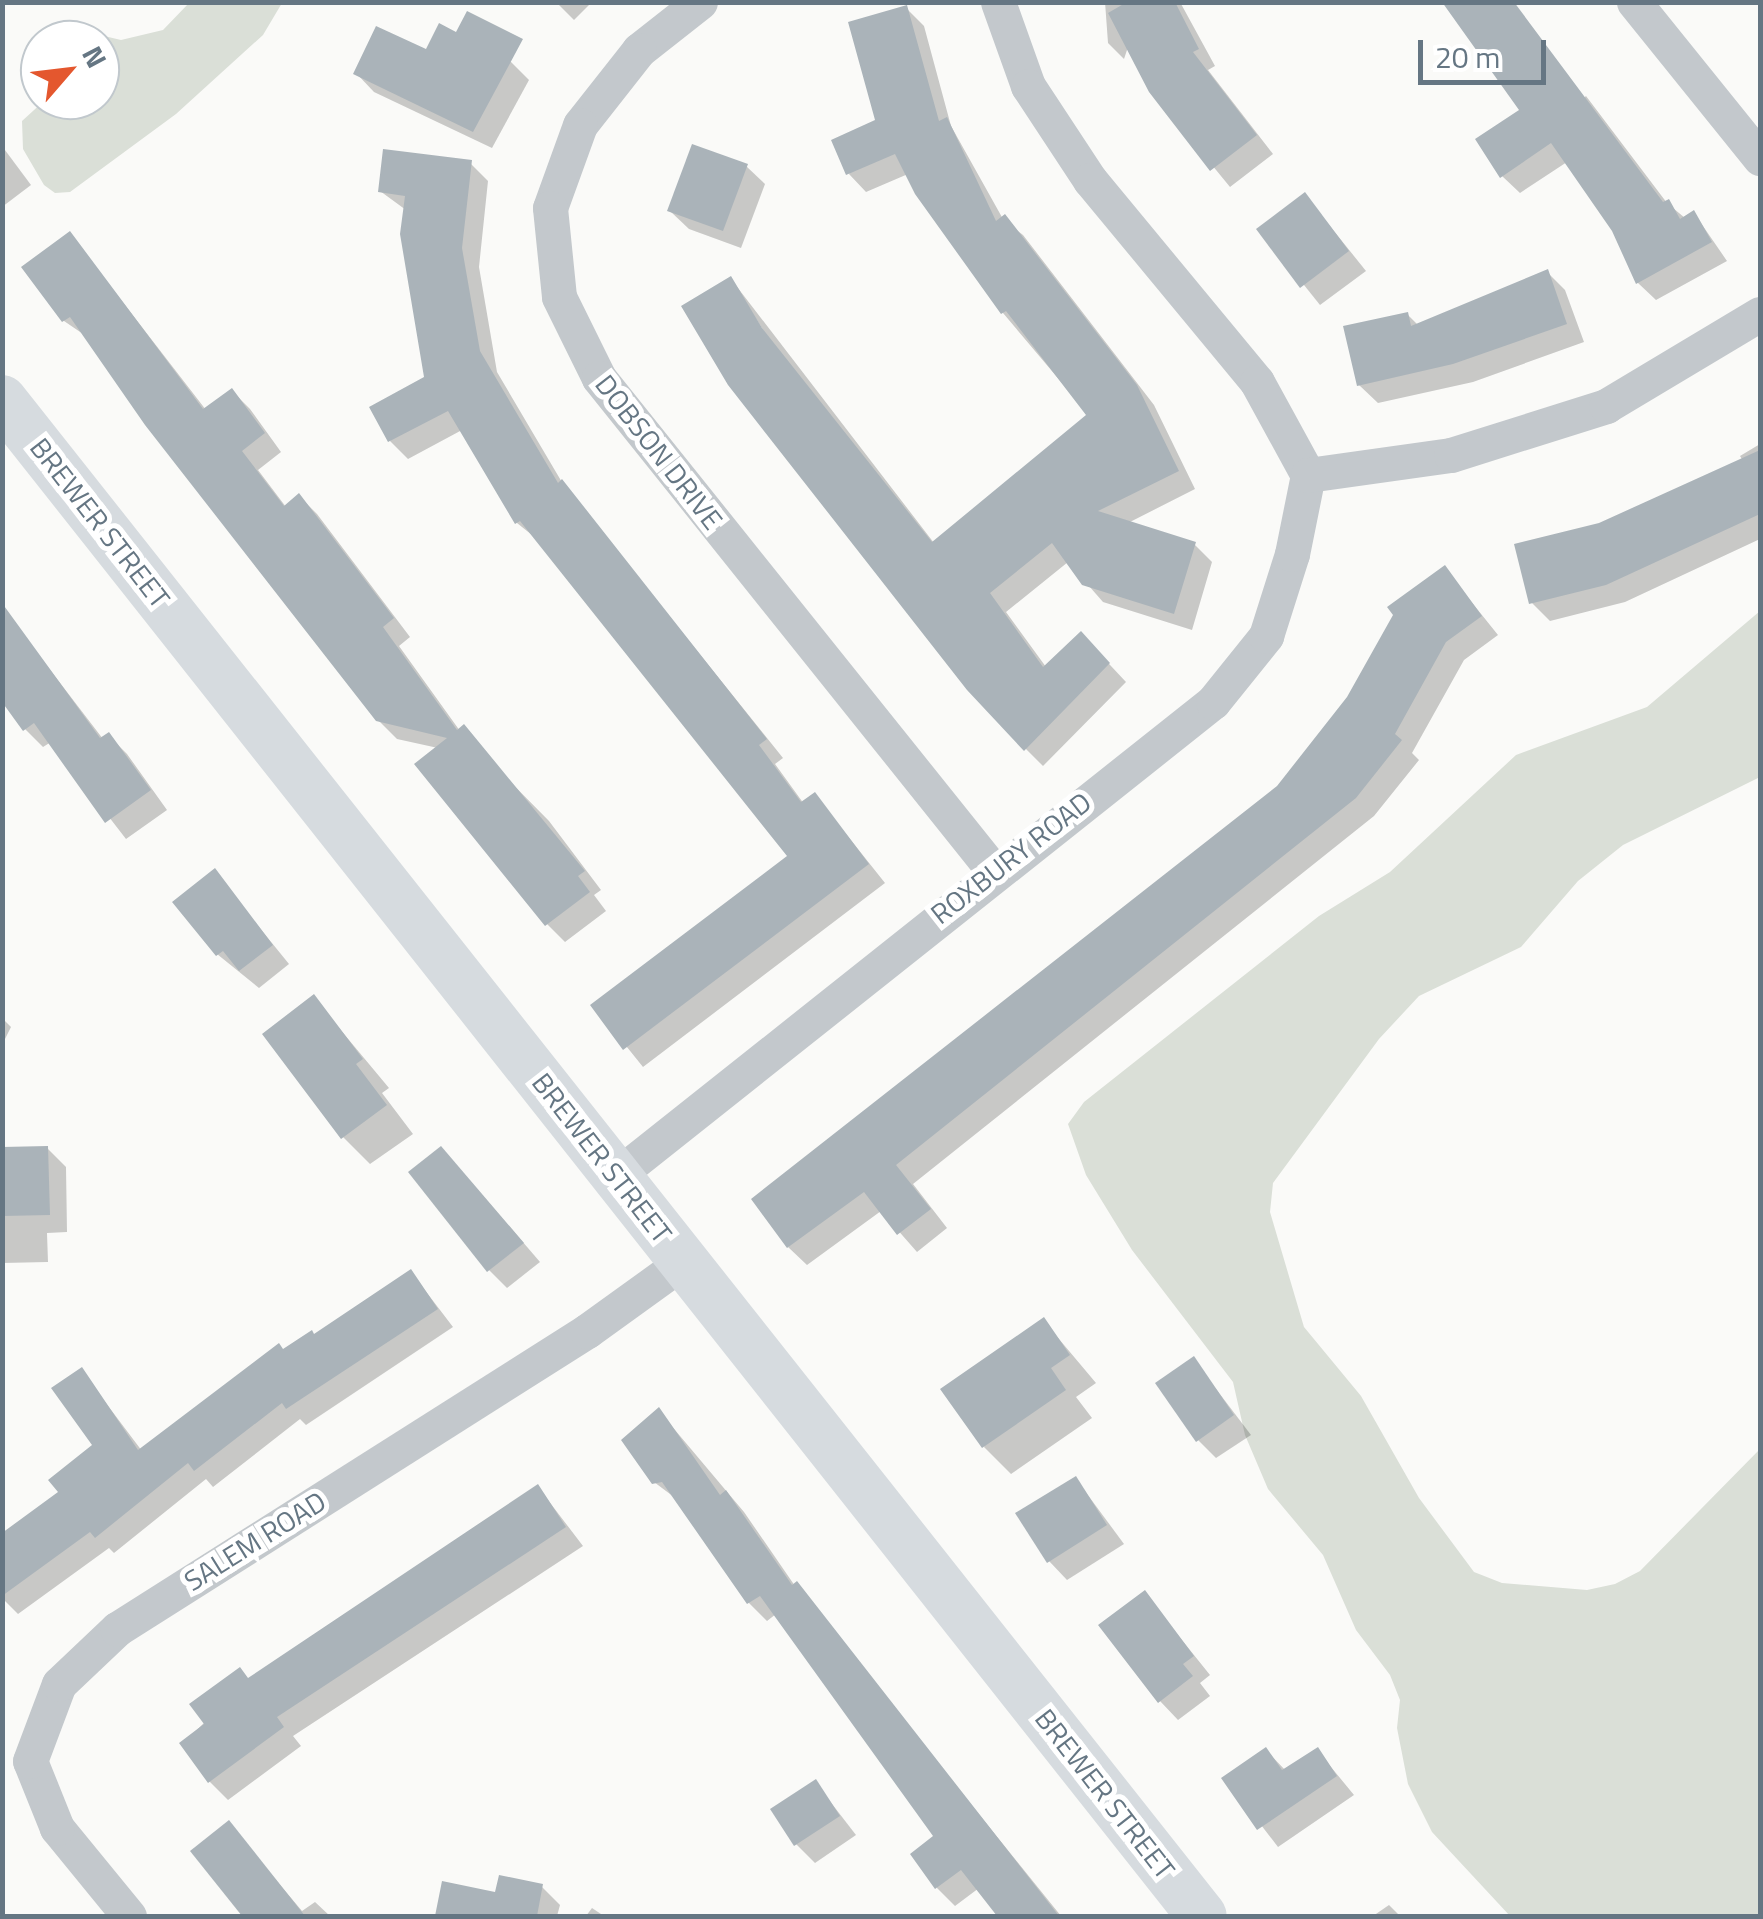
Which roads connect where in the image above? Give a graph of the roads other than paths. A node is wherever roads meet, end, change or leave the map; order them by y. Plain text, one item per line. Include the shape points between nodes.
1 (700, 2) edge
2 (998, 2) edge
3 (1634, 2) edge
4 (1760, 158) edge
5 (1760, 314) edge
6 (2, 400) edge
7 (1308, 474) junction
8 (993, 870) junction
9 (616, 1176) junction
10 (684, 1262) junction
11 (129, 1916) edge
12 (1202, 1916) edge

1 - 8 street, DOBSON DRIVE via 639,50 580,125 550,208 559,298 599,378
2 - 7 street via 1028,86 1090,180 1257,382
3 - 4 street
5 - 7 street via 1606,406 1451,455
6 - 9 main road, BREWER STREET
7 - 8 street, ROXBURY ROAD via 1266,636 1214,702
8 - 9 street, ROXBURY ROAD
9 - 10 main road, BREWER STREET
10 - 11 street, SALEM ROAD via 116,1629 60,1684 30,1762 57,1828
10 - 12 main road, BREWER STREET

